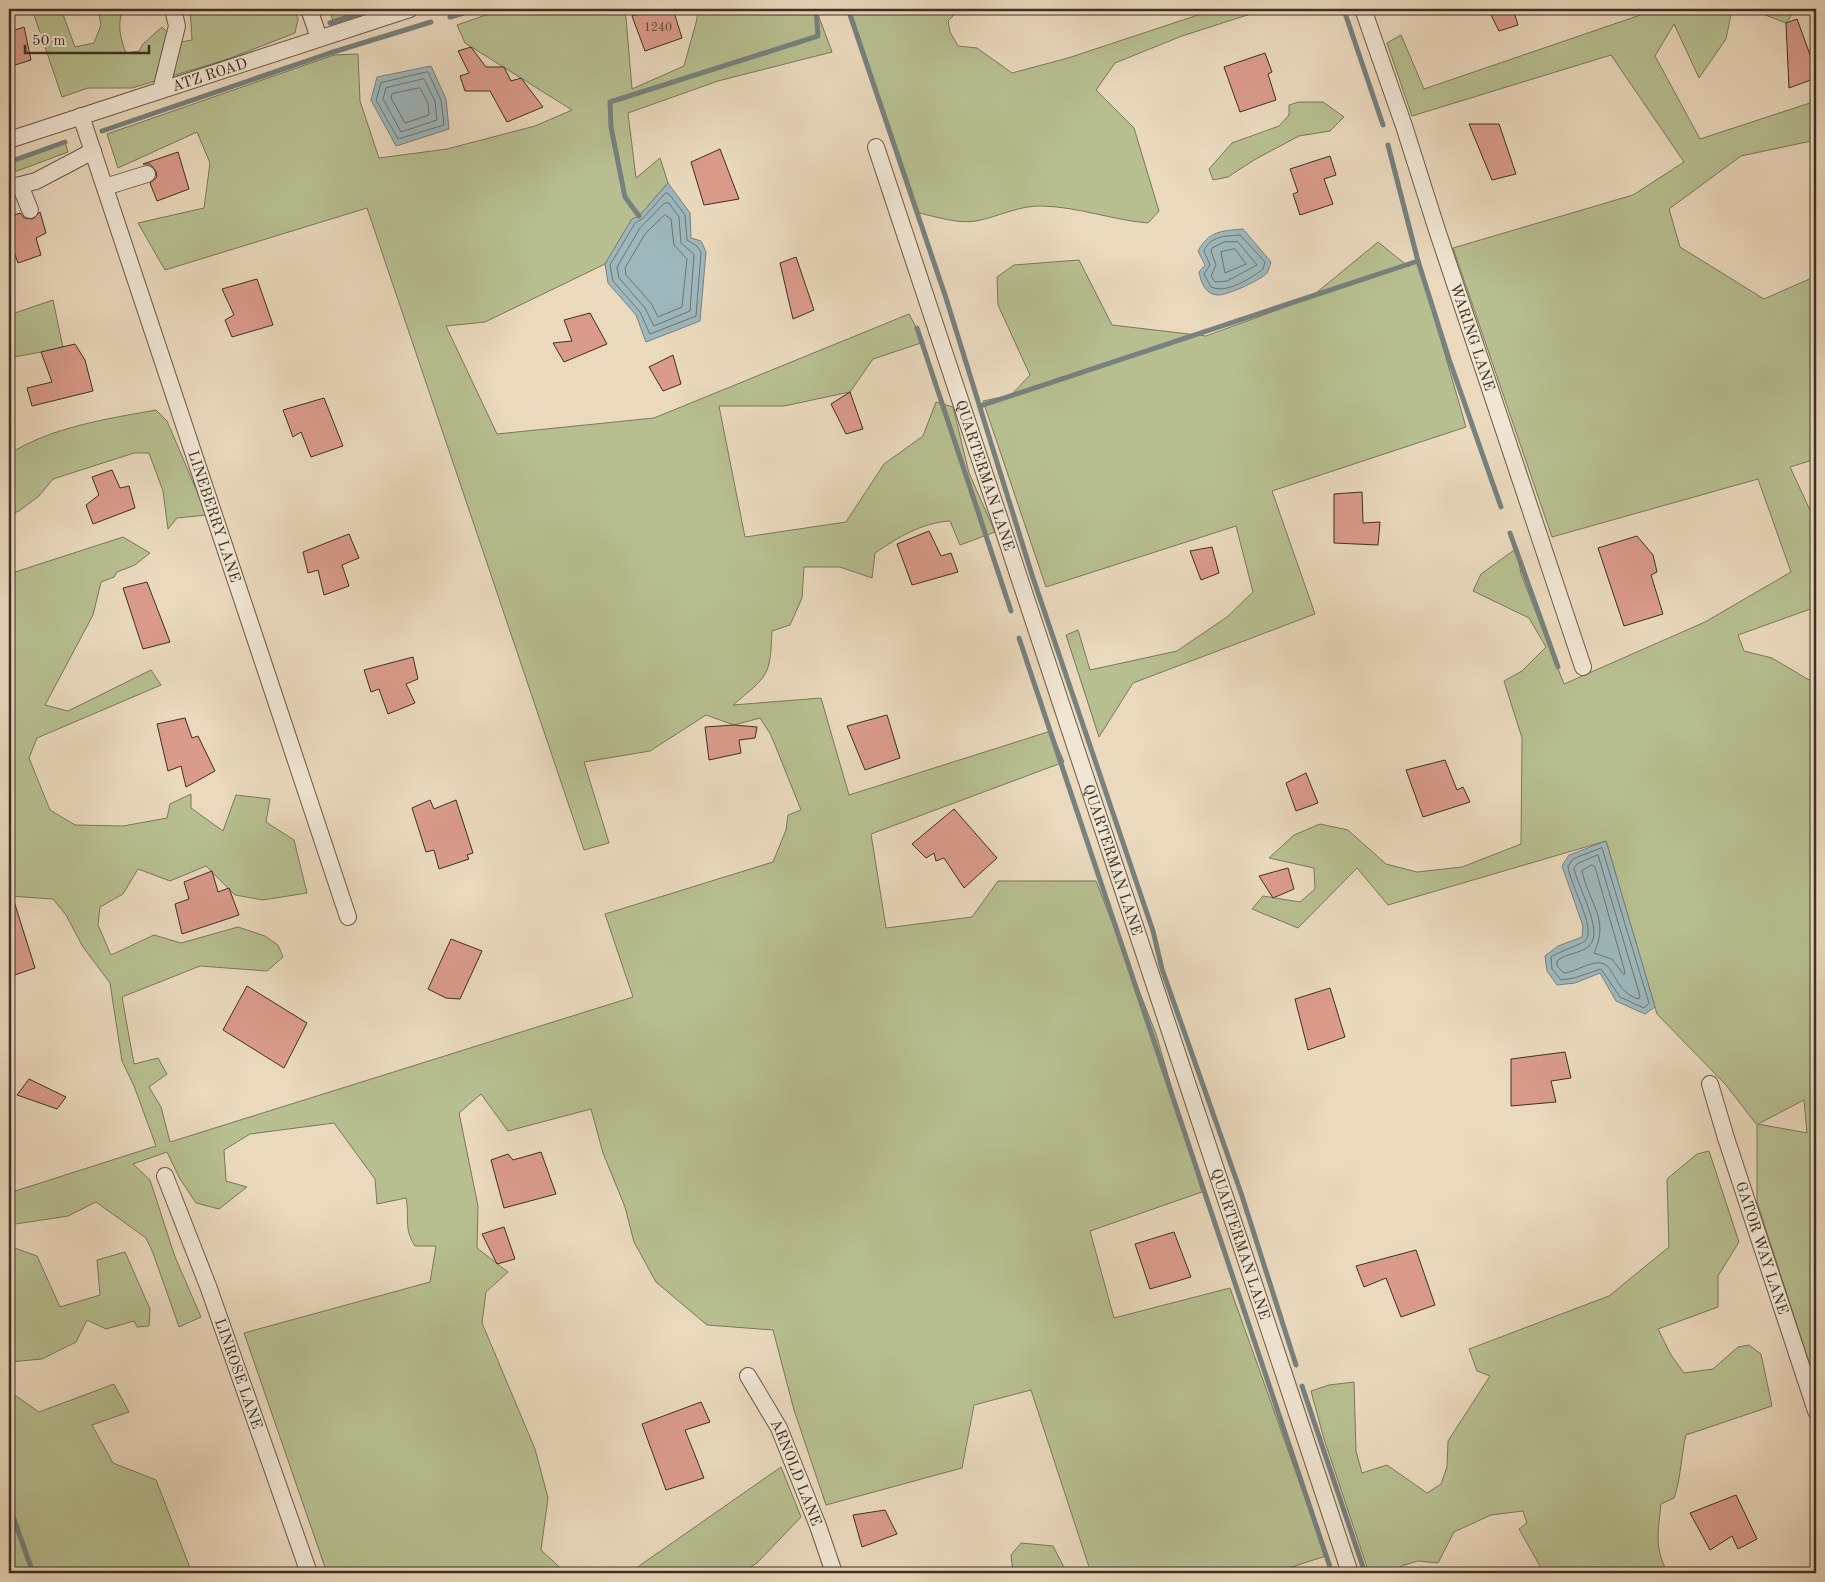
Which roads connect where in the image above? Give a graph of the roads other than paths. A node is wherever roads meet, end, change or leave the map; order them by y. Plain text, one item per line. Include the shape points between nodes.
1 (173, 9) edge
2 (309, 9) edge
3 (410, 9) edge
4 (1363, 9) edge
5 (319, 38) junction
6 (161, 90) junction
7 (81, 116) junction
8 (9, 140) edge
9 (876, 147) dead end
10 (93, 151) junction
11 (147, 174) dead end
12 (15, 186) edge
13 (105, 187) junction
14 (30, 210) dead end
15 (1583, 667) dead end
16 (348, 917) dead end
17 (1710, 1084) dead end
18 (165, 1176) dead end
19 (748, 1376) dead end
20 (1816, 1411) edge
21 (309, 1573) edge
22 (834, 1573) edge
23 (1350, 1573) edge

1 - 6 street via 177,26
2 - 5 street
3 - 5 street, ATZ ROAD
4 - 15 street, WARING LANE
5 - 6 street, ATZ ROAD
6 - 7 street, ATZ ROAD
7 - 8 street, ATZ ROAD
7 - 10 street, LINEBERRY LANE
9 - 23 street, QUARTERMAN LANE
10 - 12 street via 36,181
10 - 13 street, LINEBERRY LANE
11 - 13 street
12 - 14 street
13 - 16 street, LINEBERRY LANE
17 - 20 street, GATOR WAY LANE
18 - 21 street, LINROSE LANE via 208,1286
19 - 22 street, ARNOLD LANE via 779,1428

